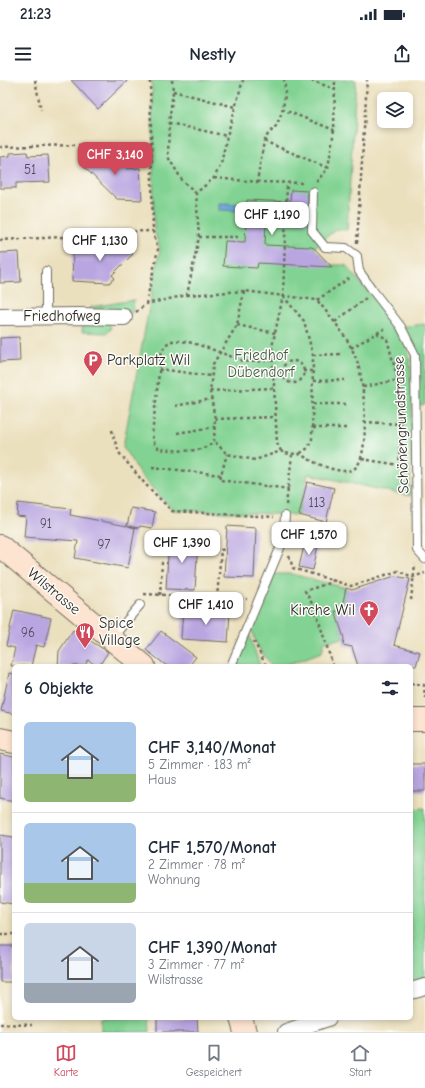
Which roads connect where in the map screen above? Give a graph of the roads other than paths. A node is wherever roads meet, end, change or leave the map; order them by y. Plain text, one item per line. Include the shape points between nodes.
1 (314, 188) road end
2 (46, 271) dead end
3 (46, 316) junction
4 (0, 317) edge
5 (124, 317) dead end
6 (285, 517) road end
7 (0, 546) edge
8 (425, 559) edge
9 (140, 606) dead end
10 (111, 639) junction
11 (142, 664) edge
12 (232, 664) edge
13 (413, 720) edge
14 (425, 720) edge
15 (0, 739) edge
16 (12, 742) edge
17 (425, 987) edge
18 (413, 990) edge
19 (242, 1020) edge
20 (322, 1020) edge
21 (245, 1032) edge
22 (286, 1032) edge

1 - 8 lane, Schönengrundstrasse via 312,231 325,247 346,248 357,256 360,270 401,327 415,355 417,550
2 - 3 lane
3 - 4 street, Friedhofweg
3 - 5 street, Friedhofweg
6 - 12 lane via 283,541
7 - 10 street, Wilstrasse
9 - 10 lane
10 - 11 street, Wilstrasse
13 - 14 street
15 - 16 street
17 - 18 street
19 - 21 street
20 - 22 street

